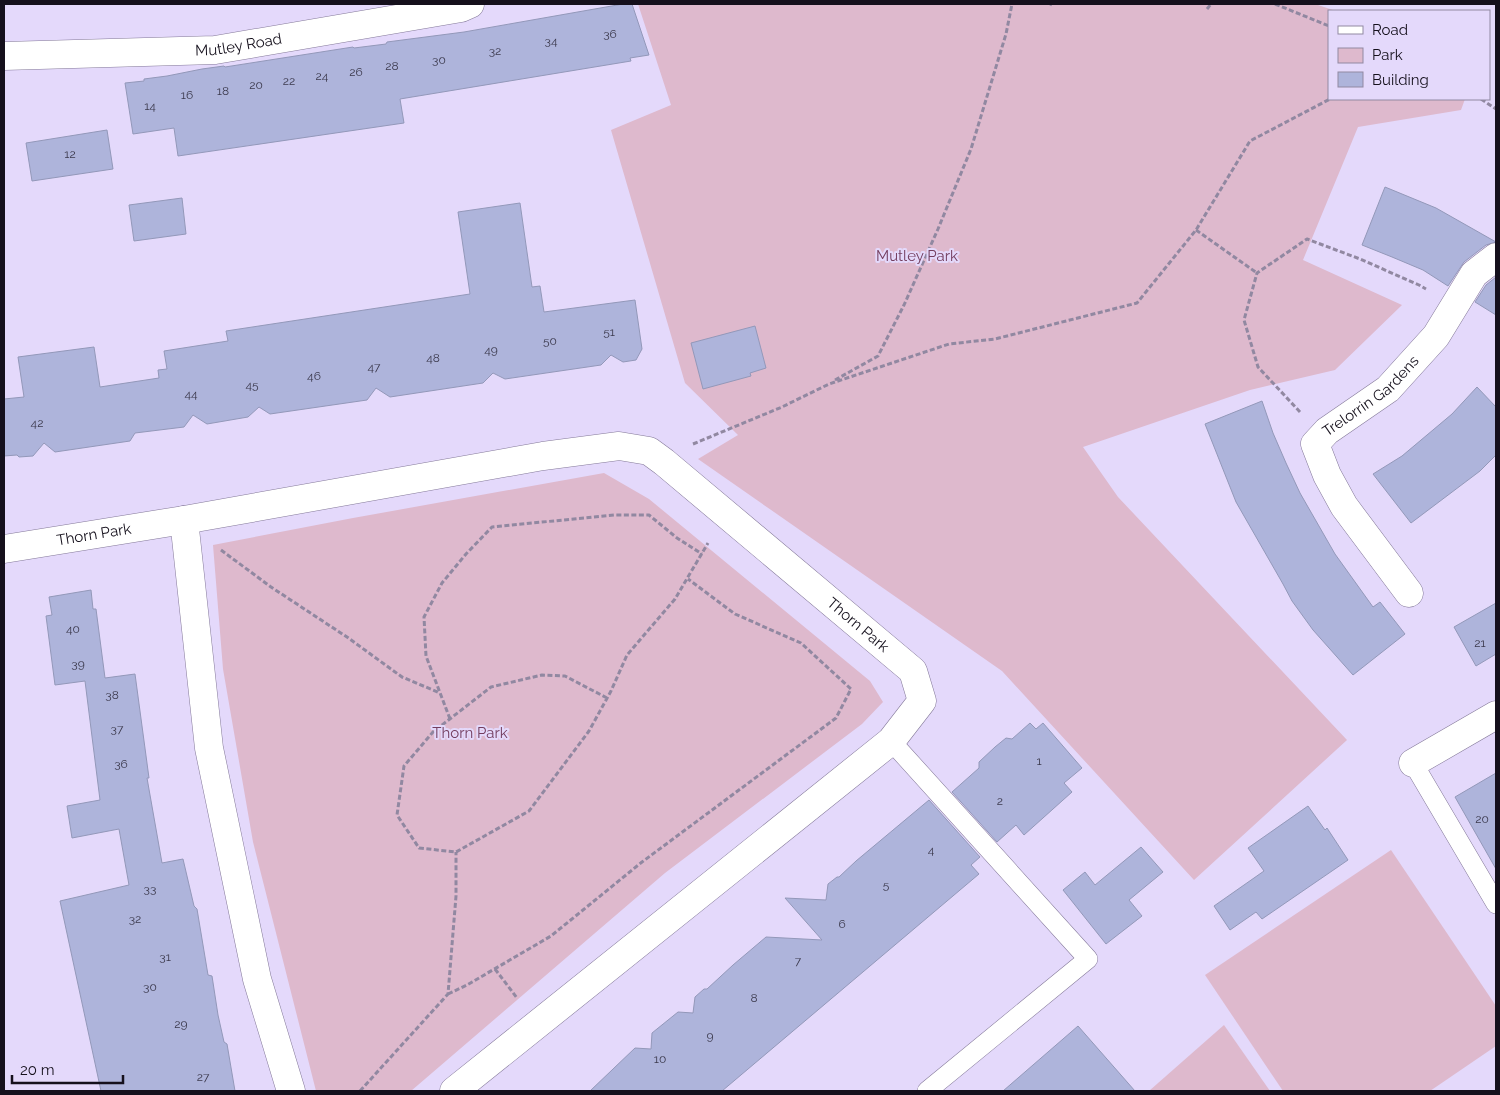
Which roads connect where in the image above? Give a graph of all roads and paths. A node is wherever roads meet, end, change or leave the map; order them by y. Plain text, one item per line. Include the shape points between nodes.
1 (470, 4) edge
2 (1012, 4) edge
3 (1211, 4) edge
4 (1275, 4) edge
5 (1207, 9) dead end
6 (1328, 26) edge
7 (4, 56) edge
8 (1328, 100) edge
9 (1482, 100) edge
10 (1496, 109) edge
11 (1196, 230) junction
12 (1496, 257) edge
13 (1258, 273) junction
14 (1453, 308) junction
15 (829, 384) junction
16 (1322, 437) junction
17 (664, 462) junction
18 (725, 514) junction
19 (184, 520) junction
20 (4, 549) edge
21 (702, 554) junction
22 (688, 579) junction
23 (1409, 593) dead end
24 (440, 693) junction
25 (607, 698) junction
26 (1496, 715) edge
27 (450, 719) junction
28 (891, 741) junction
29 (1413, 763) joint
30 (456, 852) junction
31 (1496, 902) edge
32 (448, 994) junction
33 (291, 1091) edge
34 (360, 1091) edge
35 (454, 1091) edge
36 (927, 1091) edge

1 - 7 street, Mutley Road via 215,50
2 - 15 path via 971,148 904,305 878,356
3 - 5 path
4 - 6 path
8 - 11 path via 1250,141
9 - 10 path
11 - 13 path
11 - 15 path via 1137,303 995,339 950,344
12 - 14 street, Trelorrin Gardens via 1474,274
13 - 14 path via 1307,239 1419,285
13 - 16 path via 1244,320 1258,367
14 - 16 street, Trelorrin Gardens via 1436,336 1388,389
15 - 17 path via 687,446
16 - 23 street, Trelorrin Gardens via 1315,444 1344,506
17 - 18 street, Thorn Park
17 - 19 street, Thorn Park via 649,452 619,446 543,456
18 - 21 path
18 - 28 street, Thorn Park via 912,672 922,701
19 - 20 street, Thorn Park
19 - 24 path via 271,587 402,677
19 - 33 street via 209,748 257,979
21 - 22 path
21 - 24 path via 649,515 614,515 492,528 442,583 424,618 426,656
22 - 25 path via 627,655
22 - 32 path via 735,614 801,643 851,688 836,718 642,862 551,936
24 - 27 path
25 - 27 path via 565,676 542,676 491,687
25 - 30 path via 589,731 529,811
26 - 29 street
27 - 30 path via 433,732 404,766 397,815 419,848
28 - 35 street, Thorn Park
28 - 36 lane via 1088,958
29 - 31 lane
30 - 32 path
32 - 34 path

